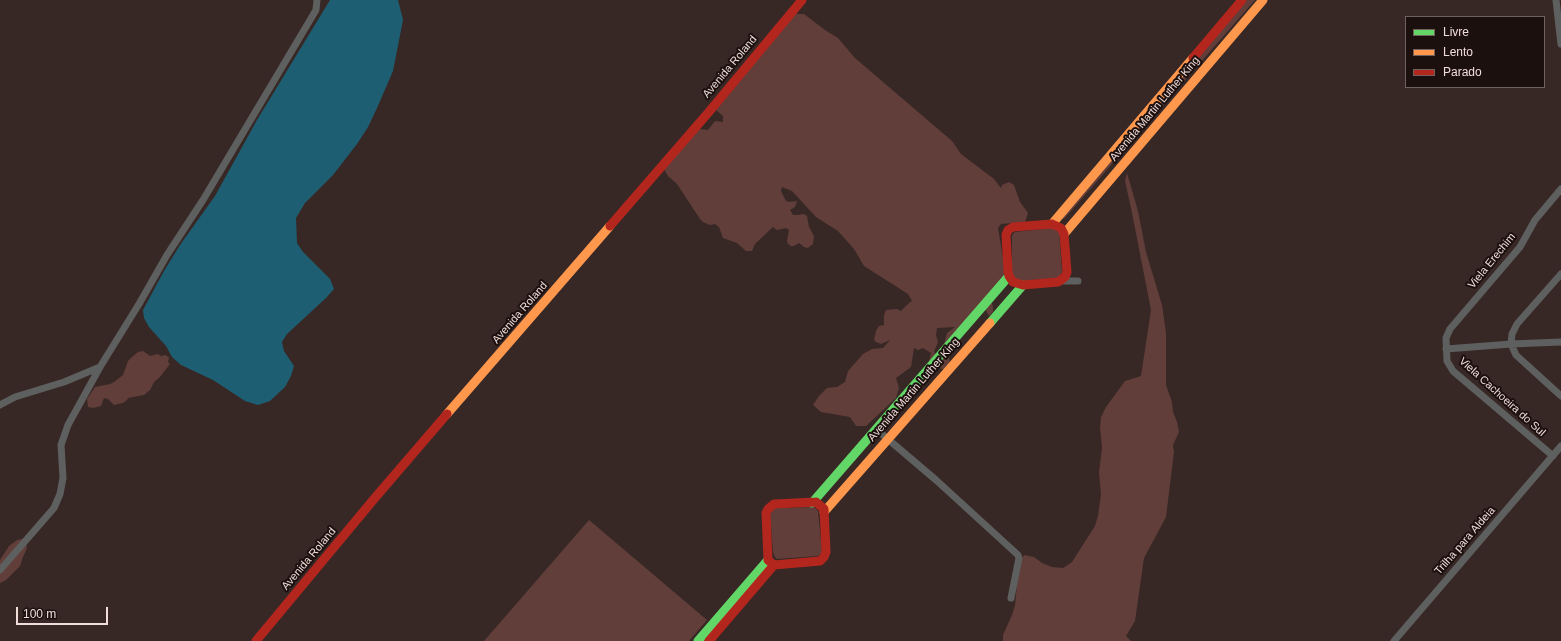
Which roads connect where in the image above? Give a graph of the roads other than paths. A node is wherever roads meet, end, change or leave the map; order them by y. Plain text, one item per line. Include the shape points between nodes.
1 (317, 0) edge
2 (802, 0) edge
3 (1242, 0) edge
4 (1263, 0) edge
5 (1556, 0) edge
6 (1561, 44) edge
7 (1561, 188) edge
8 (1555, 196) junction
9 (1561, 202) edge
10 (1052, 224) junction
11 (1064, 234) junction
12 (1561, 274) edge
13 (1009, 276) junction
14 (1062, 280) junction
15 (1078, 281) dead end
16 (1023, 285) junction
17 (1561, 342) edge
18 (1511, 344) junction
19 (1446, 349) junction
20 (944, 351) junction
21 (955, 361) junction
22 (100, 367) junction
23 (1561, 396) edge
24 (0, 405) edge
25 (876, 429) junction
26 (888, 439) junction
27 (1561, 446) edge
28 (1553, 456) junction
29 (812, 503) junction
30 (824, 512) junction
31 (771, 563) junction
32 (0, 570) edge
33 (1011, 598) dead end
34 (256, 641) edge
35 (698, 641) edge
36 (709, 641) edge
37 (1394, 641) edge

1 - 22 street via 316,10
2 - 34 main road, Avenida Roland via 708,113 374,499
3 - 10 main road, Avenida Martin Luther King
4 - 11 main road, Avenida Martin Luther King
5 - 6 street
7 - 8 street, Viela Erechim
8 - 9 street
8 - 19 street, Viela Erechim via 1535,220 1520,247 1450,329 1446,338
10 - 11 main road via 1062,228
10 - 13 main road via 1013,227 1008,230 1006,235
11 - 14 main road via 1067,272
12 - 18 street via 1517,324
13 - 16 main road via 1013,282
13 - 20 main road, Avenida Martin Luther King
14 - 15 street
14 - 16 main road
16 - 21 main road, Avenida Martin Luther King
17 - 18 street
18 - 19 street
18 - 23 street via 1516,355
19 - 28 street, Viela Cachoeira do Sul via 1447,361 1453,371
20 - 21 main road
20 - 25 main road, Avenida Martin Luther King
21 - 26 main road, Avenida Martin Luther King
22 - 24 street
22 - 32 street via 68,425 61,444 63,478 54,508
25 - 26 street
25 - 29 main road, Avenida Martin Luther King
26 - 30 main road, Avenida Martin Luther King
26 - 33 street via 1018,555
27 - 28 street, Trilha para Aldeia
28 - 37 street, Trilha para Aldeia
29 - 30 main road via 820,505
29 - 31 main road via 774,504 768,509 766,513
30 - 31 main road via 826,552 820,561
31 - 35 main road
31 - 36 main road

